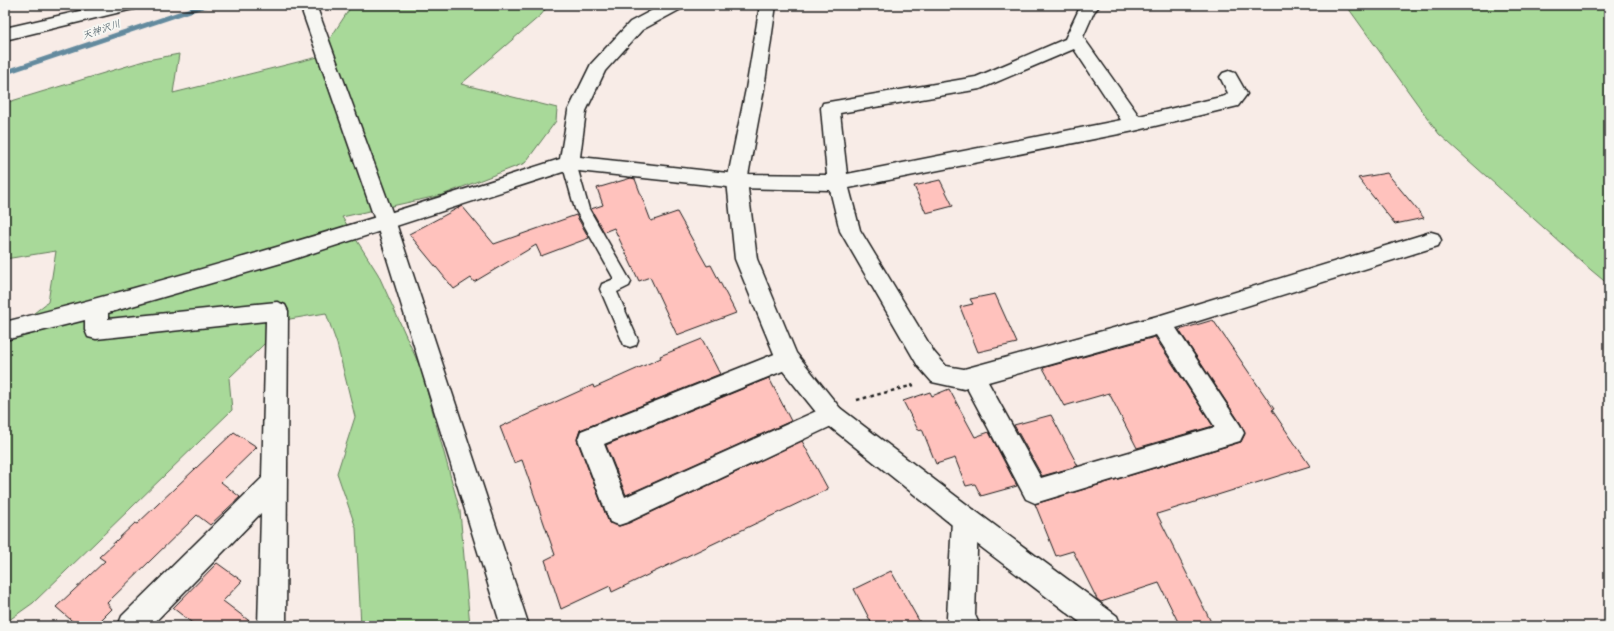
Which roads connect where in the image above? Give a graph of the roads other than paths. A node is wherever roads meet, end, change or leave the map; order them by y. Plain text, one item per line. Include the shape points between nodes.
1 (130, 5) edge
2 (308, 5) edge
3 (675, 5) edge
4 (768, 5) edge
5 (1092, 5) edge
6 (5, 34) edge
7 (1075, 38) junction
8 (1229, 77) dead end
9 (1134, 124) junction
10 (568, 163) junction
11 (737, 181) junction
12 (838, 182) junction
13 (386, 223) junction
14 (1431, 240) dead end
15 (97, 309) junction
16 (1161, 324) junction
17 (5, 331) edge
18 (630, 340) dead end
19 (788, 360) junction
20 (973, 377) junction
21 (832, 415) junction
22 (274, 484) junction
23 (965, 520) junction
24 (132, 626) edge
25 (272, 626) edge
26 (515, 626) edge
27 (966, 626) edge
28 (1107, 626) edge

1 - 6 street
2 - 13 street
3 - 10 street via 636,26 597,68 577,111
4 - 11 street
5 - 7 street via 1087,9
7 - 9 street
7 - 12 street via 1072,43 980,82 830,108
8 - 9 street via 1238,94 1231,101
9 - 12 street
10 - 11 street
10 - 13 street
10 - 18 lane via 582,209 623,282 608,289
11 - 12 street
11 - 19 street via 746,260
12 - 20 street via 850,231 926,359 940,375 964,379
13 - 15 street
13 - 26 street
14 - 16 street
15 - 17 street
15 - 22 street via 96,330 277,311
16 - 20 street
16 - 20 street via 1232,433 1035,491
19 - 21 street
19 - 21 street via 590,439 619,513
21 - 23 street
22 - 24 street
22 - 25 street
23 - 27 street via 961,618
23 - 28 street

